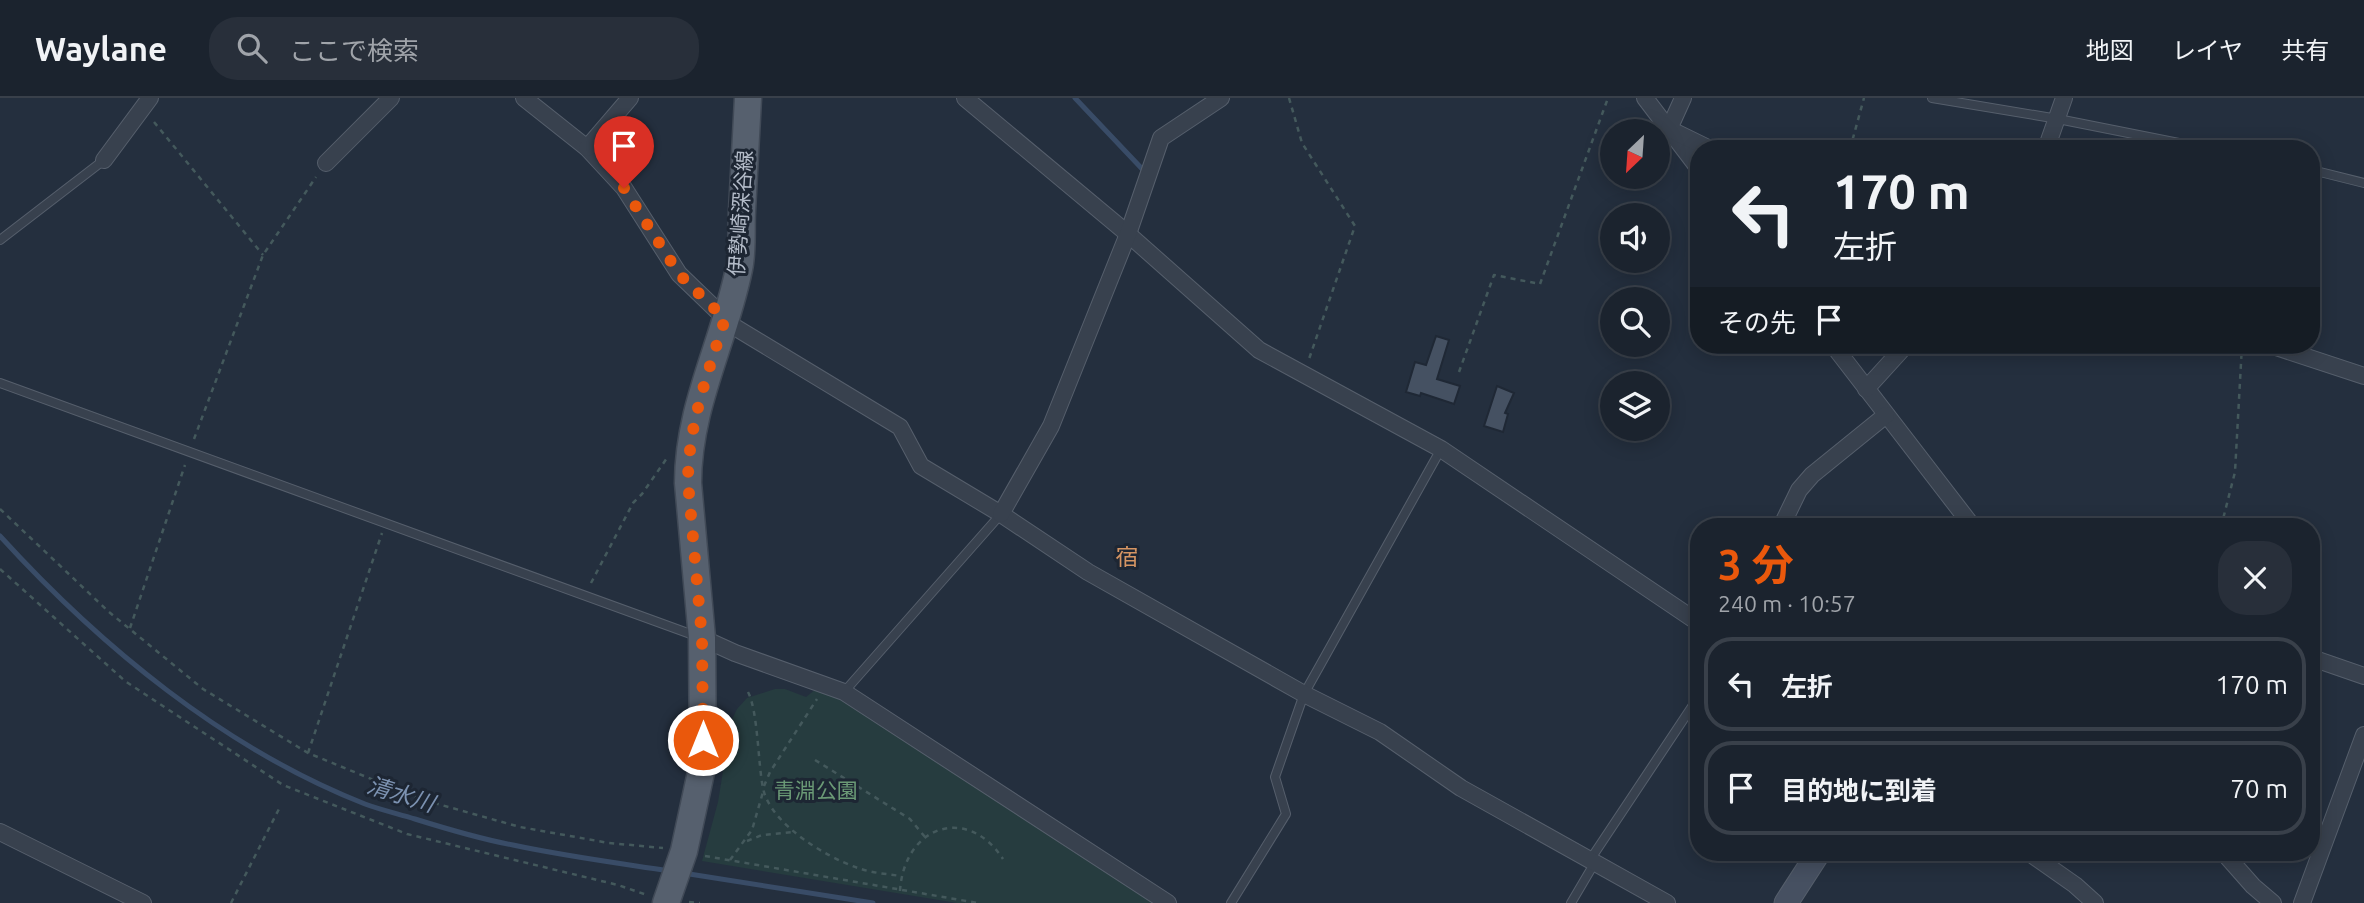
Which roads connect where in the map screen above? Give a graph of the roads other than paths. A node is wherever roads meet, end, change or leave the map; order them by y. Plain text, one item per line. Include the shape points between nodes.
1 (391, 98) edge
2 (524, 98) edge
3 (630, 98) edge
4 (748, 98) edge
5 (965, 98) edge
6 (1221, 98) edge
7 (1645, 98) edge
8 (1683, 98) edge
9 (1932, 98) edge
10 (2064, 98) edge
11 (145, 104) edge
12 (1661, 119) edge
13 (2058, 119) junction
14 (1670, 125) edge
15 (1670, 130) edge
16 (1670, 132) edge
17 (1691, 140) edge
18 (2050, 140) edge
19 (2164, 140) edge
20 (587, 148) junction
21 (1690, 157) edge
22 (104, 160) joint
23 (326, 163) road end
24 (2320, 172) edge
25 (2364, 183) edge
26 (1128, 234) junction
27 (0, 240) edge
28 (725, 319) junction
29 (1840, 354) edge
30 (1898, 354) edge
31 (2297, 354) edge
32 (2364, 376) edge
33 (0, 383) edge
34 (1866, 389) junction
35 (1886, 415) junction
36 (1441, 449) junction
37 (1001, 514) junction
38 (1785, 518) edge
39 (1966, 518) edge
40 (1690, 617) edge
41 (702, 638) junction
42 (2320, 661) edge
43 (2364, 676) edge
44 (844, 692) junction
45 (1304, 694) junction
46 (1690, 710) edge
47 (2364, 735) edge
48 (0, 832) edge
49 (2320, 854) edge
50 (1813, 861) edge
51 (2041, 861) edge
52 (2231, 861) edge
53 (2318, 861) edge
54 (1592, 863) junction
55 (672, 899) edge
56 (143, 903) edge
57 (1168, 903) edge
58 (1231, 903) edge
59 (1571, 903) edge
60 (1667, 903) edge
61 (1786, 903) edge
62 (2095, 903) edge
63 (2273, 903) edge
64 (2302, 903) edge

1 - 23 street
2 - 20 street
3 - 20 street
4 - 28 main road, 伊勢崎深谷線 via 740,265
5 - 26 street
6 - 26 street via 1161,138
7 - 12 street
8 - 14 street
9 - 13 lane
10 - 13 street
11 - 22 street
13 - 18 street
13 - 19 lane
15 - 17 street
16 - 21 street
20 - 28 street via 624,188 679,274
22 - 27 lane
24 - 25 lane
26 - 36 street via 1259,350
26 - 37 street via 1051,426
28 - 37 street via 900,427 921,466
28 - 41 main road, 伊勢崎深谷線 via 691,435 688,482
29 - 34 street
30 - 34 street
31 - 32 street
33 - 41 lane
34 - 35 street
35 - 38 street via 1805,483
35 - 39 street
36 - 40 street
36 - 45 lane
37 - 44 lane
37 - 45 street via 1088,572
41 - 44 street
41 - 55 main road, 伊勢崎深谷線 via 703,763 688,854
42 - 43 street
44 - 57 street
45 - 54 street via 1380,732 1461,788
45 - 58 lane via 1275,777 1286,814
46 - 54 lane
47 - 49 street
48 - 56 street
50 - 61 street
51 - 62 street
52 - 63 street
53 - 64 street
54 - 59 lane
54 - 60 street

